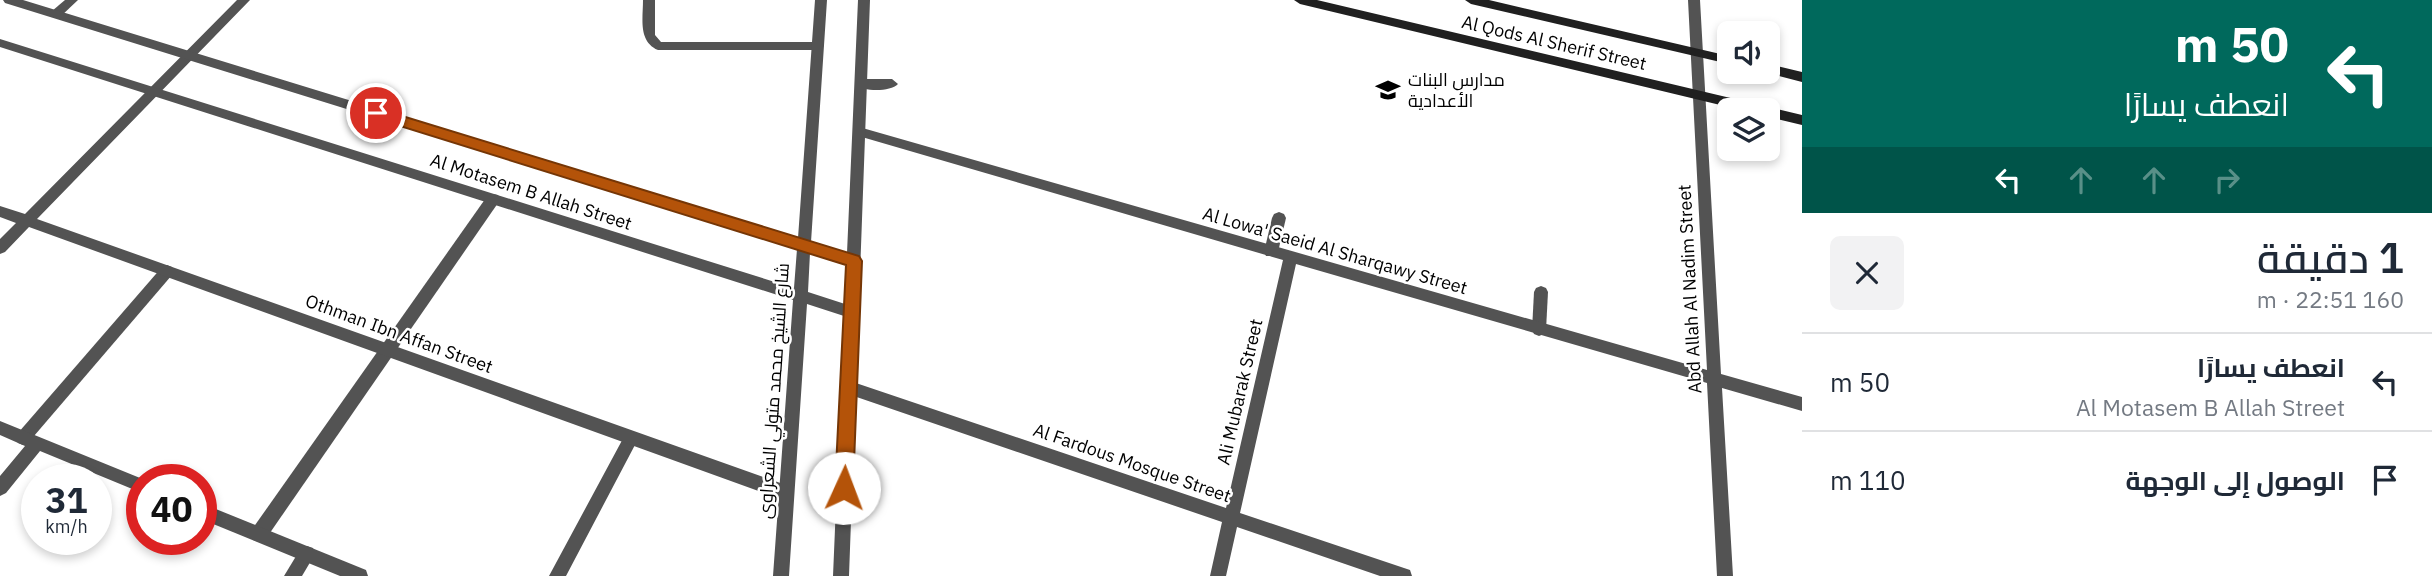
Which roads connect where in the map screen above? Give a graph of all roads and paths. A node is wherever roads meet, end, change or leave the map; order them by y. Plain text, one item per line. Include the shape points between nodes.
1 (9, 0) edge
2 (72, 0) edge
3 (244, 0) edge
4 (649, 0) edge
5 (821, 0) edge
6 (864, 0) edge
7 (1300, 0) edge
8 (1471, 0) edge
9 (1694, 0) edge
10 (55, 14) junction
11 (0, 43) edge
12 (818, 46) junction
13 (1696, 52) junction
14 (189, 55) junction
15 (1717, 57) edge
16 (1780, 72) edge
17 (1802, 77) edge
18 (861, 84) junction
19 (892, 84) dead end
20 (154, 91) junction
21 (1699, 96) junction
22 (1717, 100) edge
23 (1780, 115) edge
24 (1802, 120) edge
25 (859, 132) junction
26 (493, 199) junction
27 (0, 211) edge
28 (1279, 218) dead end
29 (26, 221) junction
30 (804, 245) junction
31 (0, 248) edge
32 (1272, 253) junction
33 (1290, 258) junction
34 (854, 261) junction
35 (167, 271) junction
36 (1541, 292) dead end
37 (801, 296) junction
38 (851, 312) junction
39 (1539, 330) junction
40 (388, 350) junction
41 (1714, 380) junction
42 (848, 387) junction
43 (1802, 404) edge
44 (0, 428) edge
45 (631, 438) junction
46 (30, 441) junction
47 (126, 480) edge
48 (0, 488) edge
49 (786, 493) junction
50 (217, 517) edge
51 (1232, 517) junction
52 (259, 534) junction
53 (307, 554) junction
54 (292, 576) edge
55 (360, 576) edge
56 (558, 576) edge
57 (781, 576) edge
58 (841, 576) edge
59 (1218, 576) edge
60 (1405, 576) edge
61 (1725, 576) edge

1 - 10 street, Al Motasem B Allah Street
2 - 10 street
3 - 14 street
4 - 12 street via 649,36 658,46
5 - 12 street, شارع الشيخ محمد متولي الشعراوى
6 - 18 street
7 - 21 main road, Al Qods Al Sherif Street
8 - 13 main road, Al Qods Al Sherif Street
9 - 13 street, Abd Allah Al Nadim Street
10 - 14 street, Al Motasem B Allah Street
11 - 20 street, Al Motasem B Allah Street
12 - 30 street, شارع الشيخ محمد متولي الشعراوى
13 - 15 main road, Al Qods Al Sherif Street
13 - 21 street, Abd Allah Al Nadim Street
14 - 20 street
14 - 30 street, Al Motasem B Allah Street
16 - 17 main road
18 - 19 street
18 - 25 street
20 - 26 street, Al Motasem B Allah Street
20 - 29 street
21 - 22 main road, Al Qods Al Sherif Street
21 - 41 street, Abd Allah Al Nadim Street
23 - 24 main road
25 - 32 street, Al Lowa' Saeid Al Sharqawy Street
25 - 34 street
26 - 37 street, Al Motasem B Allah Street
26 - 40 street
27 - 29 street, Othman Ibn Affan Street
28 - 32 street
29 - 31 street
29 - 35 street, Othman Ibn Affan Street
30 - 34 street, Al Motasem B Allah Street
30 - 37 street, شارع الشيخ محمد متولي الشعراوى
32 - 33 street, Al Lowa' Saeid Al Sharqawy Street
33 - 39 street, Al Lowa' Saeid Al Sharqawy Street
33 - 51 street, Ali Mubarak Street
34 - 38 street
35 - 40 street, Othman Ibn Affan Street
35 - 46 street
36 - 39 street
37 - 38 street, Al Motasem B Allah Street
37 - 49 street, شارع الشيخ محمد متولي الشعراوى
38 - 42 street
39 - 41 street, Al Lowa' Saeid Al Sharqawy Street
40 - 45 street, Othman Ibn Affan Street
40 - 52 street
41 - 43 street, Al Lowa' Saeid Al Sharqawy Street
41 - 61 street, Abd Allah Al Nadim Street
42 - 51 street, Al Fardous Mosque Street
42 - 58 street
44 - 46 street
45 - 49 street, Othman Ibn Affan Street
45 - 56 street
46 - 47 street
46 - 48 street
49 - 57 street, شارع الشيخ محمد متولي الشعراوى
50 - 52 street
51 - 59 street, Ali Mubarak Street
51 - 60 street, Al Fardous Mosque Street
52 - 53 street
53 - 54 street
53 - 55 street

